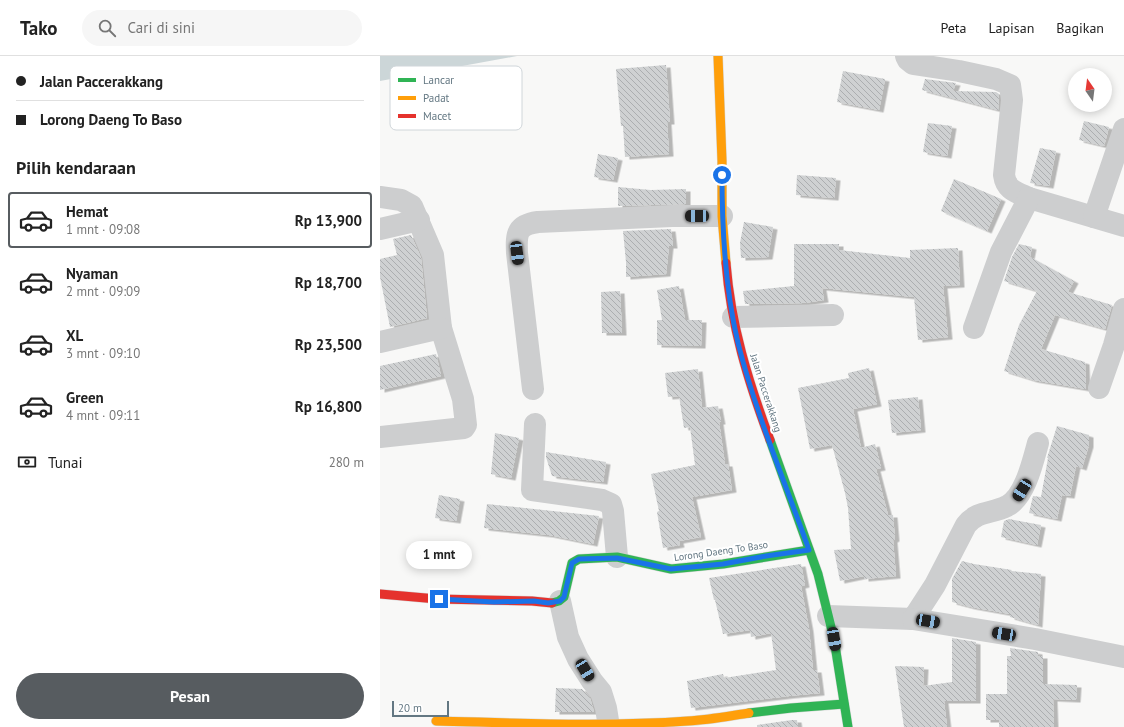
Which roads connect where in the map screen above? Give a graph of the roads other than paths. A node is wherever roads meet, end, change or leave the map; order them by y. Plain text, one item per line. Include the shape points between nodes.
1 (718, 56) edge
2 (906, 56) edge
3 (1124, 129) edge
4 (380, 196) edge
5 (1029, 198) junction
6 (722, 216) junction
7 (1094, 217) junction
8 (419, 220) junction
9 (1124, 226) edge
10 (380, 229) edge
11 (1124, 309) edge
12 (832, 316) dead end
13 (733, 317) junction
14 (441, 328) junction
15 (974, 328) dead end
16 (380, 342) edge
17 (1099, 388) dead end
18 (533, 389) dead end
19 (535, 424) dead end
20 (380, 437) edge
21 (1038, 443) dead end
22 (809, 550) junction
23 (617, 558) junction
24 (380, 594) edge
25 (560, 601) junction
26 (828, 616) junction
27 (913, 618) junction
28 (1124, 657) edge
29 (844, 704) junction
30 (436, 721) dead end
31 (609, 725) edge
32 (848, 727) edge

1 - 6 street, Jalan Paccerakkang
2 - 5 street via 913,64 981,76 1010,85 1012,100 1005,180 1008,187
3 - 7 street
4 - 8 street via 409,204
5 - 7 street
5 - 15 street via 1001,252
6 - 13 street, Jalan Paccerakkang
6 - 18 street via 538,222 521,228 518,233 517,253
7 - 9 street
8 - 10 street
8 - 14 street via 433,255
11 - 17 street
12 - 13 street
13 - 22 street, Jalan Paccerakkang via 752,391
14 - 16 street
14 - 20 street via 463,399 466,427
19 - 23 street via 532,490 602,500 611,504
21 - 27 street via 1022,490 1015,501 980,514 966,525 929,594
22 - 23 street, Lorong Daeng To Baso via 723,564 671,569
22 - 26 street, Jalan Paccerakkang via 818,574
23 - 25 street, Lorong Daeng To Baso via 579,559 572,563 564,597
24 - 25 street via 494,602
25 - 31 street via 568,637 578,659 601,692
26 - 27 street
26 - 29 street, Jalan Paccerakkang
27 - 28 street
29 - 31 street via 689,721
29 - 32 street, Jalan Paccerakkang
30 - 31 street

